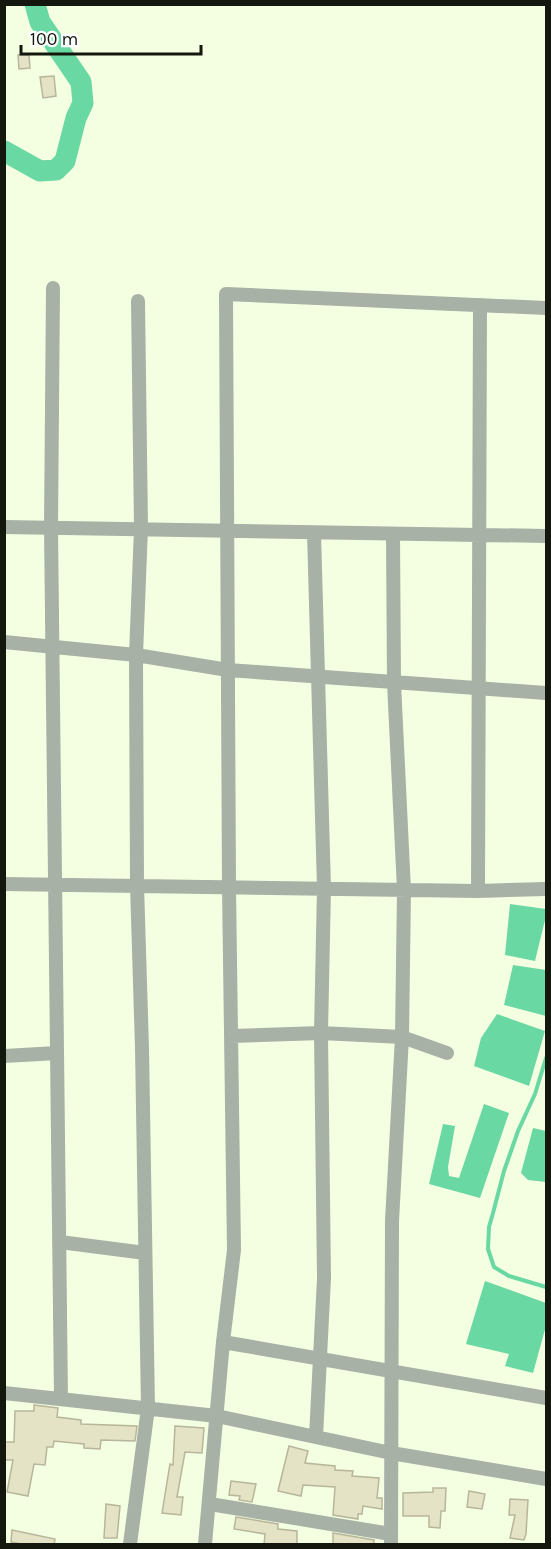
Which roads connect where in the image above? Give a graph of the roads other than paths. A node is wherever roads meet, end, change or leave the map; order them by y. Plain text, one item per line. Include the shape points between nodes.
1 (53, 288) dead end
2 (138, 301) dead end
3 (480, 305) junction
4 (546, 308) edge
5 (4, 527) edge
6 (51, 528) junction
7 (141, 528) junction
8 (228, 532) junction
9 (314, 533) junction
10 (393, 534) junction
11 (480, 535) junction
12 (546, 536) edge
13 (4, 642) edge
14 (52, 648) junction
15 (136, 655) junction
16 (228, 670) junction
17 (318, 677) junction
18 (394, 683) junction
19 (478, 690) junction
20 (546, 693) edge
21 (4, 884) edge
22 (56, 885) junction
23 (137, 885) junction
24 (229, 887) junction
25 (324, 888) junction
26 (546, 889) edge
27 (404, 890) junction
28 (478, 891) junction
29 (321, 1033) junction
30 (231, 1036) junction
31 (402, 1037) junction
32 (57, 1053) junction
33 (447, 1053) dead end
34 (4, 1056) edge
35 (60, 1242) junction
36 (145, 1253) junction
37 (224, 1342) junction
38 (320, 1360) junction
39 (392, 1372) junction
40 (4, 1392) edge
41 (546, 1398) edge
42 (61, 1399) junction
43 (147, 1408) junction
44 (216, 1416) junction
45 (315, 1437) junction
46 (391, 1453) junction
47 (546, 1479) edge
48 (210, 1504) junction
49 (391, 1539) edge
50 (130, 1545) edge
51 (205, 1545) edge

1 - 6 street
2 - 7 street
3 - 4 street
3 - 8 street via 226,294
3 - 11 street
5 - 6 street
6 - 7 street
6 - 14 street
7 - 8 street
7 - 15 street
8 - 9 street
8 - 16 street
9 - 10 street
9 - 17 street
10 - 11 street
10 - 18 street
11 - 12 street
11 - 19 street
13 - 14 street
14 - 15 street
14 - 22 street
15 - 16 street
15 - 23 street
16 - 17 street
16 - 24 street
17 - 18 street
17 - 25 street
18 - 19 street
18 - 27 street
19 - 20 street
19 - 28 street
21 - 22 street
22 - 23 street
22 - 32 street
23 - 24 street
23 - 36 street
24 - 25 street
24 - 30 street
25 - 27 street
25 - 29 street
26 - 28 street
27 - 28 street
27 - 31 street
29 - 30 street
29 - 31 street
29 - 38 street via 324,1278
30 - 37 street via 234,1250
31 - 33 street
31 - 39 street via 392,1221
32 - 34 street
32 - 35 street
35 - 36 street
35 - 42 street
36 - 43 street
37 - 38 street
37 - 44 street
38 - 39 street
38 - 45 street
39 - 41 street
39 - 46 street
40 - 42 street
42 - 43 street
43 - 44 street
43 - 50 street
44 - 45 street
44 - 48 street
45 - 46 street
46 - 47 street
46 - 49 street
48 - 49 street
48 - 51 street

